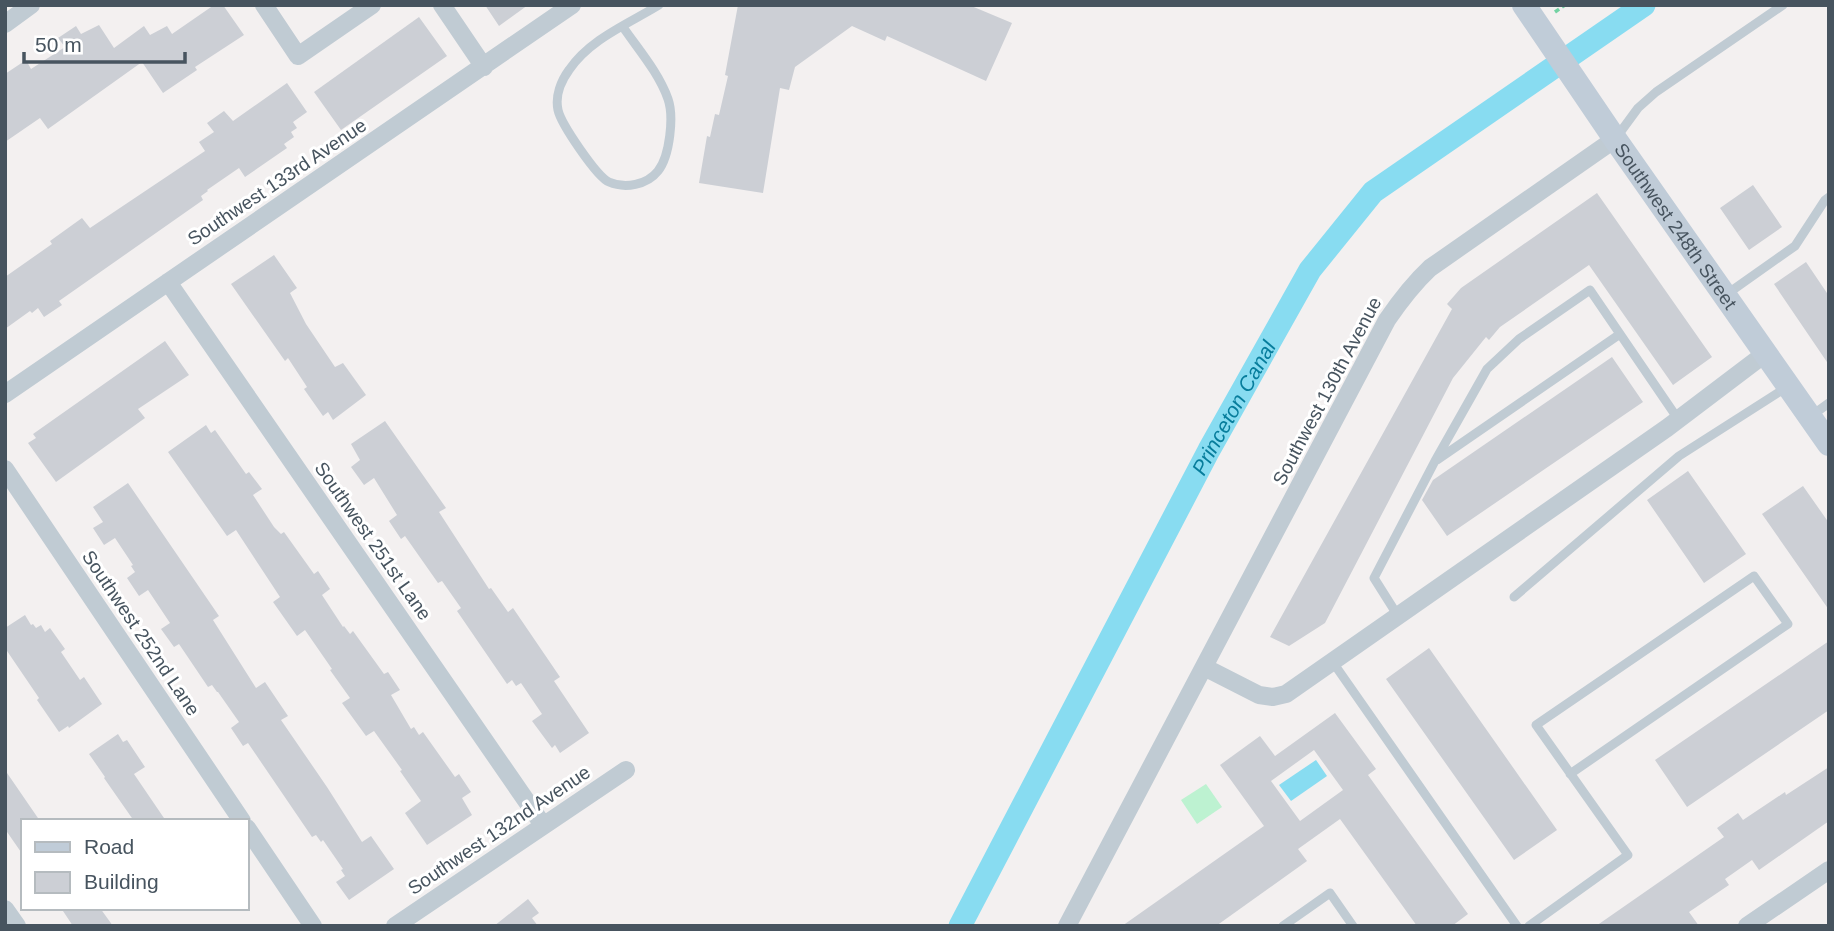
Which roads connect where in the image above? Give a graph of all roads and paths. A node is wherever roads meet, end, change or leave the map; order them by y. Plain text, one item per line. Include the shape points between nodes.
1 (31, 5) edge
2 (264, 5) edge
3 (372, 5) edge
4 (442, 5) edge
5 (572, 5) edge
6 (659, 5) edge
7 (1524, 5) edge
8 (1565, 5) edge
9 (1783, 5) edge
10 (1553, 13) dead end
11 (8, 16) edge
12 (623, 27) junction
13 (484, 67) junction
14 (1615, 139) junction
15 (1828, 201) edge
16 (168, 282) junction
17 (1726, 295) junction
18 (1620, 334) junction
19 (1766, 353) junction
20 (1789, 386) junction
21 (5, 394) edge
22 (1819, 410) edge
23 (1678, 419) junction
24 (1829, 444) edge
25 (1435, 461) junction
26 (5, 469) edge
27 (1514, 597) dead end
28 (1398, 616) junction
29 (1332, 661) junction
30 (1204, 667) junction
31 (626, 770) dead end
32 (1570, 774) junction
33 (241, 819) edge
34 (543, 825) junction
35 (248, 829) edge
36 (1829, 870) edge
37 (5, 909) edge
38 (17, 926) edge
39 (313, 926) edge
40 (395, 926) edge
41 (1067, 926) edge
42 (1283, 926) edge
43 (1353, 926) edge
44 (1517, 926) edge
45 (1529, 926) edge
46 (1747, 926) edge

1 - 11 street
2 - 3 street via 298,55
4 - 13 street
5 - 13 street, Southwest 133rd Avenue
6 - 12 lane
7 - 14 street, Southwest 248th Street
8 - 10 path
9 - 14 lane via 1656,92
12 - 12 lane via 591,46 569,69 559,89 558,108 561,120 598,174 611,183 630,185 647,181 661,166 671,108
13 - 16 street, Southwest 133rd Avenue
14 - 17 street, Southwest 248th Street
14 - 30 street, Southwest 130th Avenue via 1446,257 1405,294 1387,320
15 - 17 lane via 1795,246
16 - 21 street, Southwest 133rd Avenue
16 - 34 street, Southwest 251st Lane
17 - 19 street, Southwest 248th Street
18 - 23 lane
18 - 25 lane
18 - 25 lane via 1590,290 1519,340 1487,369
19 - 20 street, Southwest 248th Street
19 - 23 street
20 - 22 street, Southwest 248th Street
20 - 27 lane via 1679,456
22 - 24 street, Southwest 248th Street
23 - 28 street
25 - 28 lane via 1374,578
26 - 33 street, Southwest 252nd Lane
28 - 29 street
29 - 30 street via 1301,685 1273,697 1245,689
29 - 44 lane
30 - 41 street, Southwest 130th Avenue
31 - 34 street, Southwest 132nd Avenue
32 - 32 lane via 1536,725 1754,576 1788,624
32 - 45 lane via 1628,855
34 - 40 street, Southwest 132nd Avenue
35 - 39 street
36 - 46 street
37 - 38 street
42 - 43 lane via 1331,893

